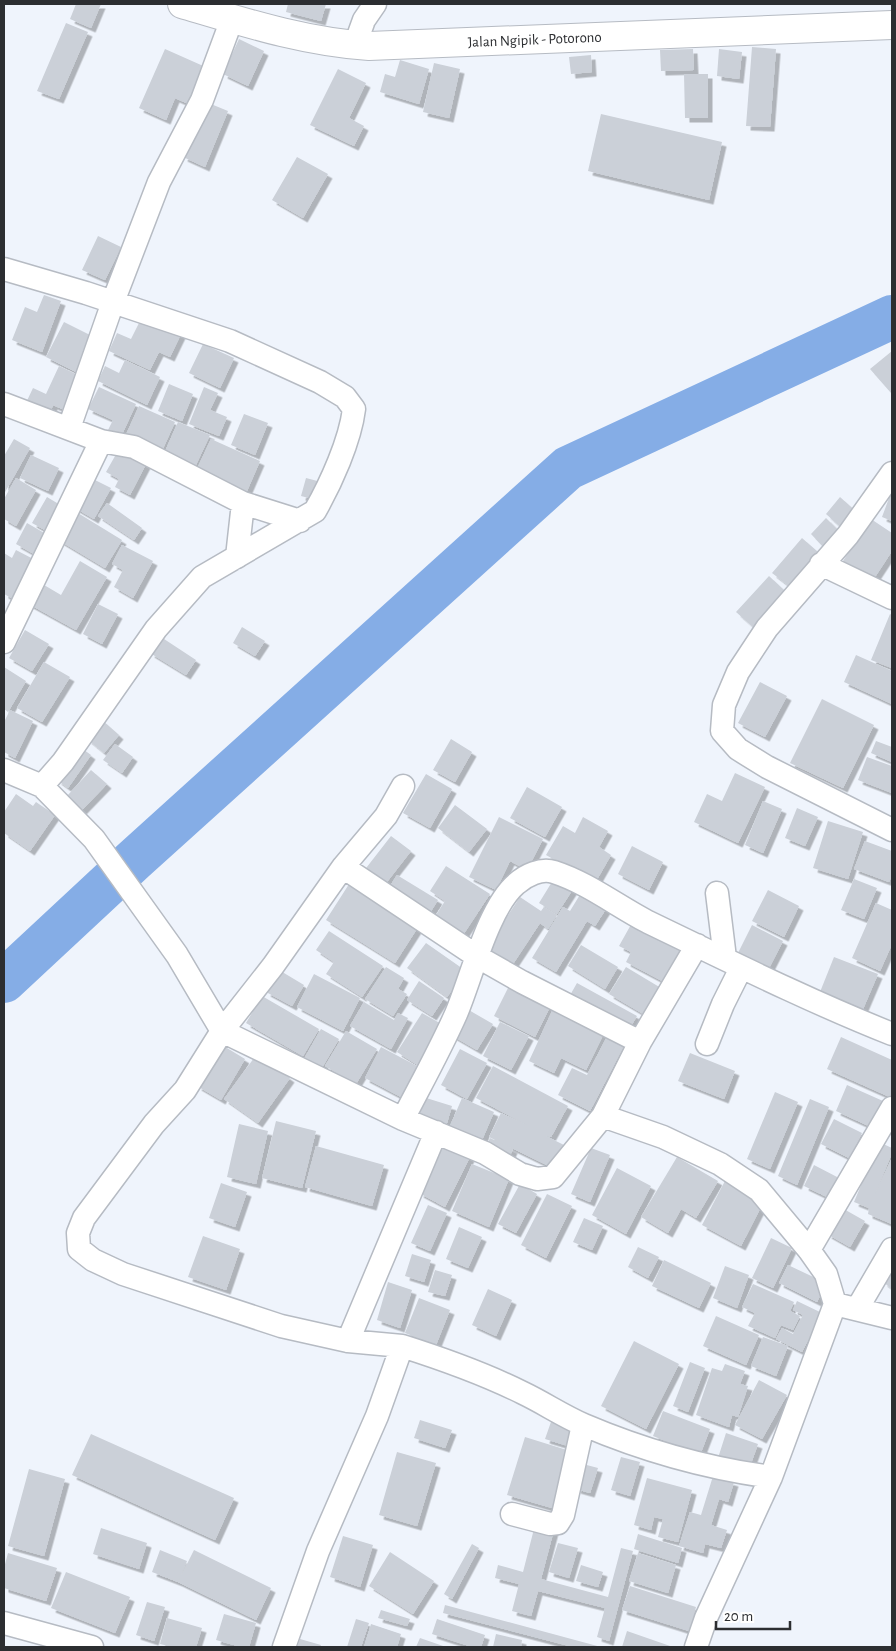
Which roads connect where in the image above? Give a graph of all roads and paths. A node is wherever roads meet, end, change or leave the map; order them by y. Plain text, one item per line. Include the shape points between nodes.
1 (182, 4) edge
2 (375, 4) edge
3 (232, 19) junction
4 (892, 25) edge
5 (354, 45) junction
6 (4, 269) edge
7 (113, 302) junction
8 (4, 404) edge
9 (69, 428) junction
10 (101, 440) junction
11 (892, 473) edge
12 (243, 503) junction
13 (300, 521) junction
14 (237, 557) junction
15 (821, 564) junction
16 (892, 598) edge
17 (4, 642) edge
18 (4, 770) edge
19 (42, 786) junction
20 (403, 786) dead end
21 (891, 825) edge
22 (343, 867) junction
23 (717, 893) dead end
24 (696, 945) junction
25 (478, 957) junction
26 (733, 963) junction
27 (222, 1031) junction
28 (892, 1034) edge
29 (640, 1042) junction
30 (707, 1044) dead end
31 (892, 1108) edge
32 (603, 1116) junction
33 (403, 1119) junction
34 (436, 1132) junction
35 (892, 1249) edge
36 (809, 1250) junction
37 (846, 1307) junction
38 (892, 1318) edge
39 (348, 1341) junction
40 (402, 1346) junction
41 (583, 1425) junction
42 (771, 1477) junction
43 (512, 1514) dead end
44 (4, 1623) edge
45 (92, 1647) edge
46 (284, 1647) edge
47 (696, 1647) edge

1 - 3 street, Jalan Ngipik - Potorono
2 - 5 street
3 - 5 street, Jalan Ngipik - Potorono via 331,43
3 - 7 street via 202,100 159,182
4 - 5 street, Jalan Ngipik - Potorono
6 - 7 street
7 - 9 street
7 - 13 street via 230,341 320,382 345,397 354,409 352,425 324,495 315,511
8 - 9 street
9 - 10 street
10 - 12 street via 134,447
10 - 17 street
11 - 15 street via 848,535
12 - 13 street
12 - 14 street
13 - 14 street
14 - 19 street via 202,577 156,629 63,762
15 - 16 street
15 - 21 street via 767,628 738,672 724,705 722,731 738,749 766,767
18 - 19 street
19 - 27 street via 100,847 176,955
20 - 22 street via 386,816
22 - 25 street
22 - 27 street
23 - 26 street
24 - 25 street via 553,872 538,871 516,884 506,896
24 - 26 street
24 - 29 street
25 - 29 street
25 - 33 street via 455,1014
26 - 28 street
26 - 30 street via 723,1004
27 - 33 street
27 - 39 street via 184,1090 154,1124 84,1218 78,1234 79,1249 123,1274 281,1326
29 - 32 street
31 - 36 street
32 - 34 street via 553,1177 537,1179 520,1174 485,1152
32 - 36 street via 663,1136 720,1164 759,1190
33 - 34 street
34 - 39 street
35 - 37 street
36 - 37 street
37 - 38 street
37 - 42 street
39 - 40 street
40 - 41 street via 438,1357 523,1393
40 - 46 street via 377,1416 318,1551
41 - 42 street via 674,1458 722,1470
41 - 43 street via 563,1515 558,1523 550,1524
42 - 47 street via 706,1618
44 - 45 street

